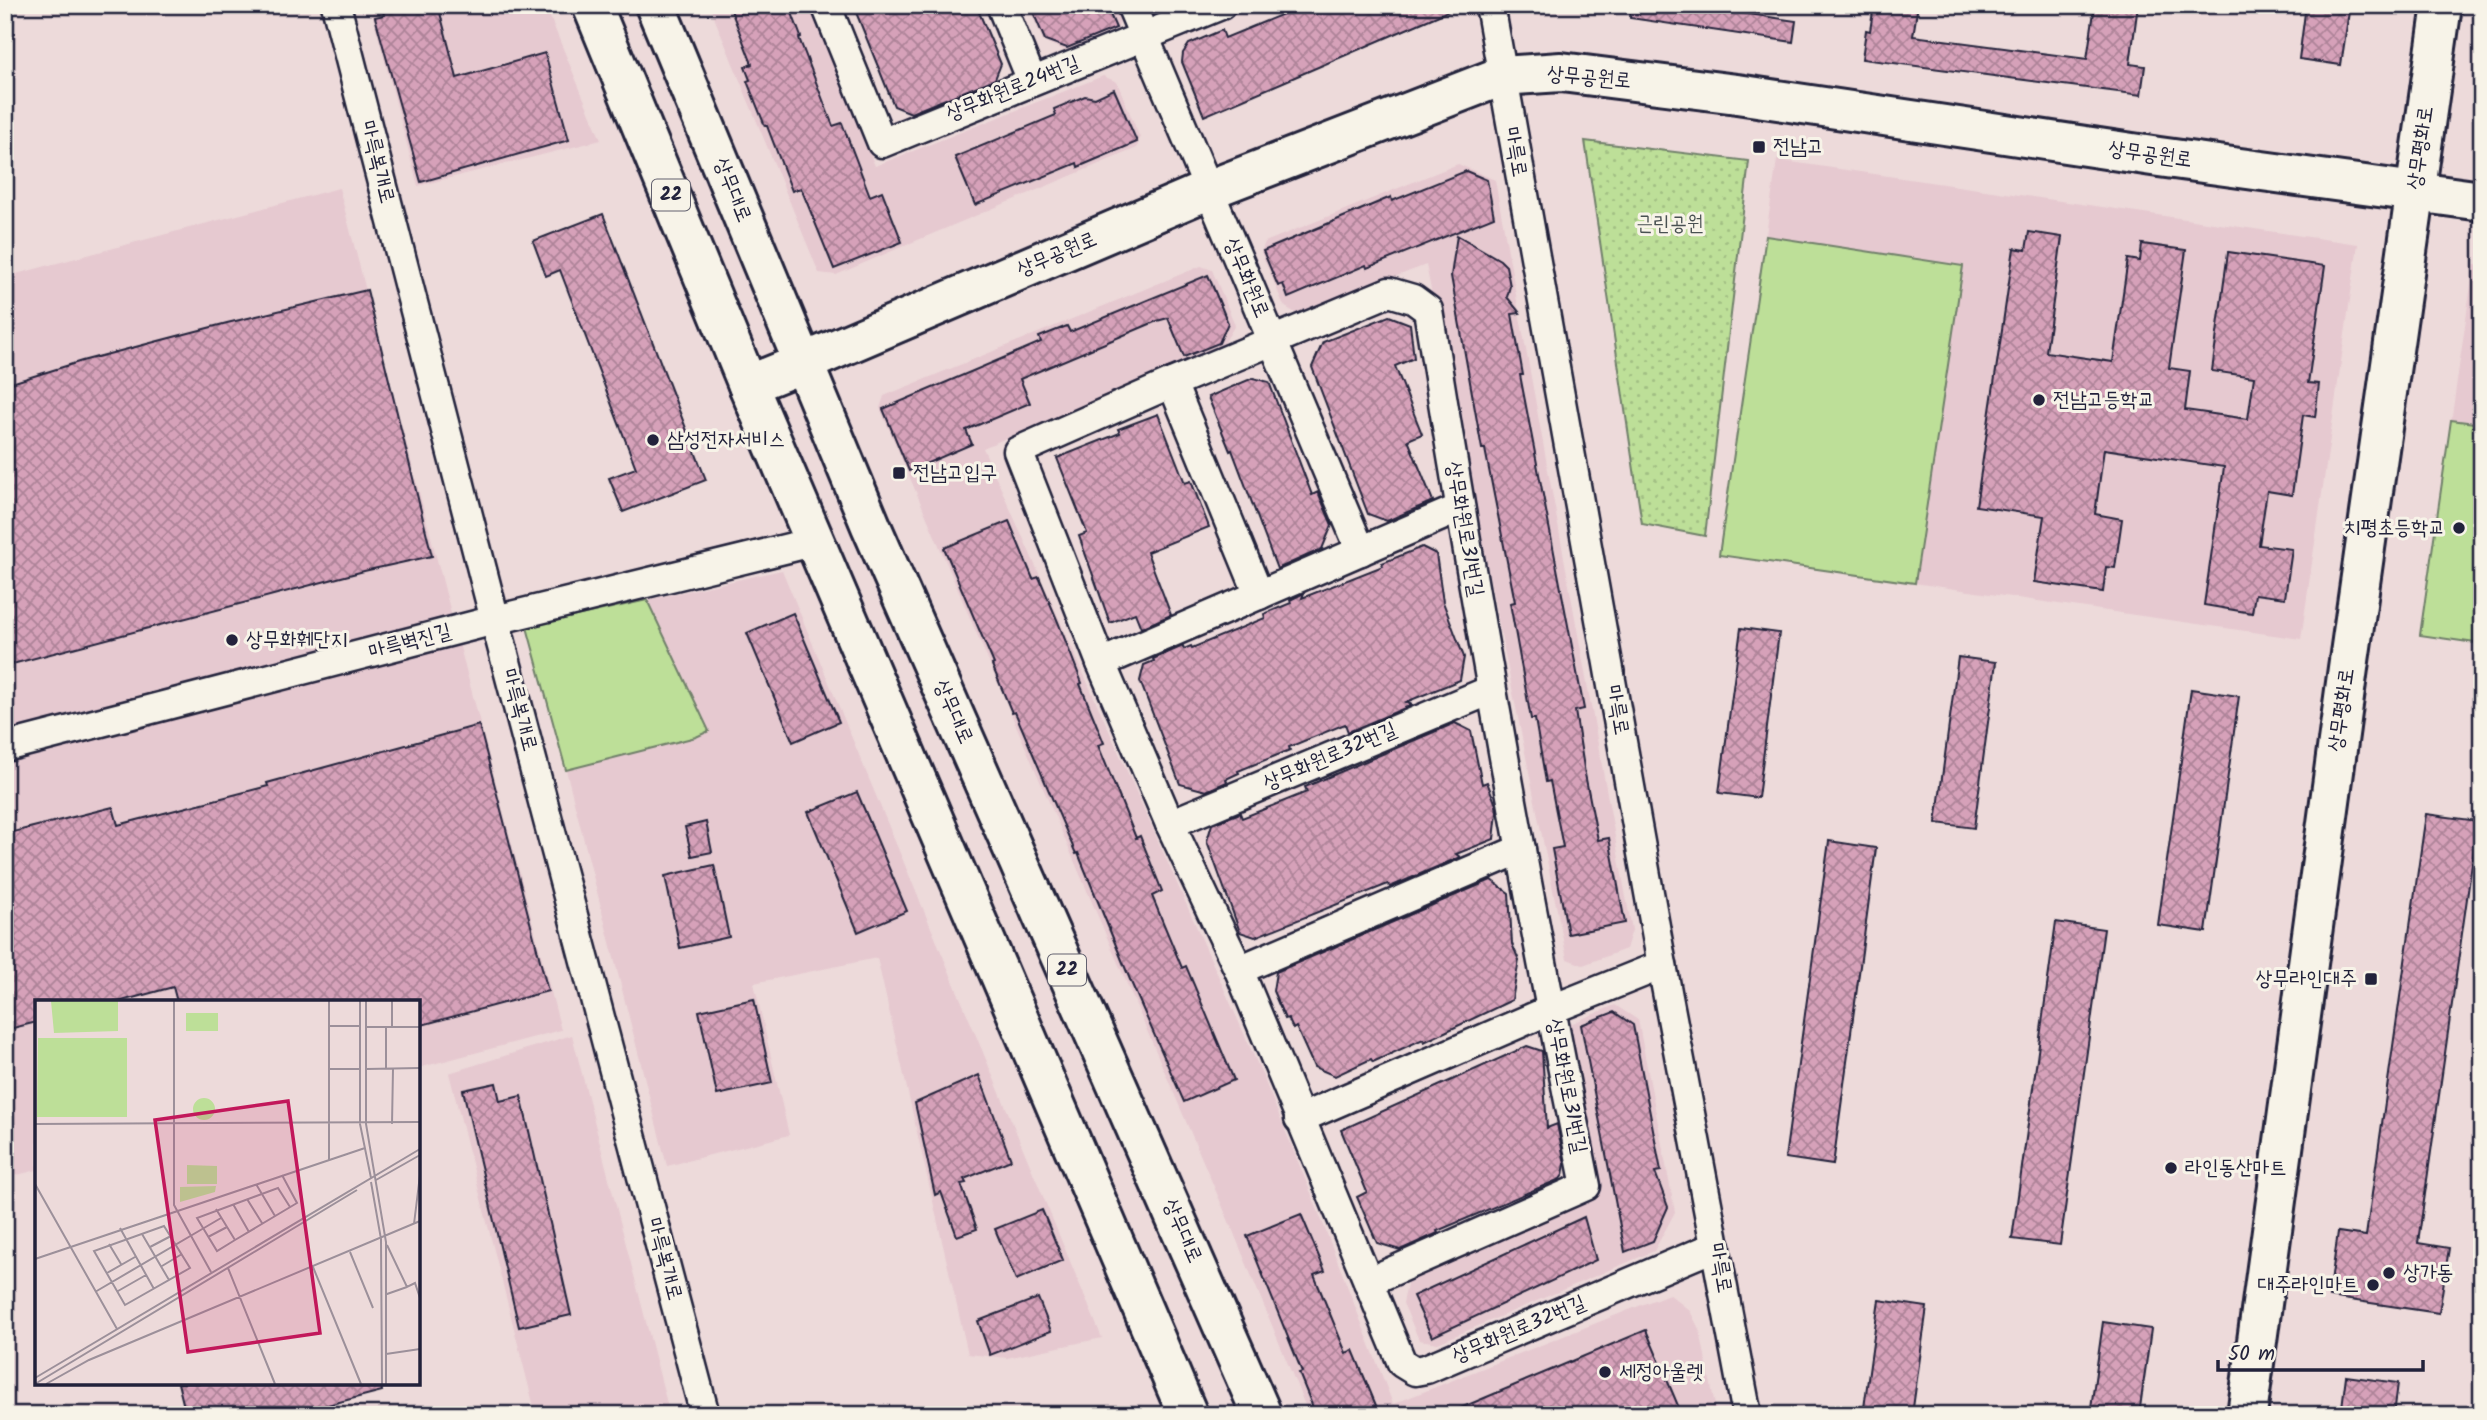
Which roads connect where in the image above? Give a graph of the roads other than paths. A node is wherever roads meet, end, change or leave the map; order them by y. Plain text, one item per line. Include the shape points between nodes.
1 (336, 5) edge
2 (592, 5) edge
3 (655, 5) edge
4 (825, 5) edge
5 (1001, 5) edge
6 (1131, 5) edge
7 (1221, 5) edge
8 (1490, 5) edge
9 (2442, 5) edge
10 (1144, 38) junction
11 (1502, 76) junction
12 (1031, 81) junction
13 (1208, 190) junction
14 (2415, 192) junction
15 (2482, 201) edge
16 (1273, 340) junction
17 (803, 363) junction
18 (1172, 383) junction
19 (748, 385) junction
20 (1018, 451) joint
21 (1460, 508) junction
22 (817, 541) junction
23 (1361, 551) junction
24 (1259, 594) junction
25 (495, 620) junction
26 (1101, 663) junction
27 (1491, 690) junction
28 (5, 747) edge
29 (1170, 824) junction
30 (1521, 849) junction
31 (1662, 965) junction
32 (1239, 970) junction
33 (1550, 1010) junction
34 (1299, 1119) junction
35 (1716, 1246) junction
36 (1368, 1282) junction
37 (705, 1415) edge
38 (1188, 1415) edge
39 (1262, 1415) edge
40 (1747, 1415) edge
41 (2247, 1415) edge

1 - 25 street, 마륵복개로
2 - 19 street, 22
3 - 17 street, 상무대로 / 22
4 - 12 street, 상무화원로24번길 via 882,143
5 - 12 street
6 - 10 street, 상무화원로
7 - 10 street, 상무화원로24번길
8 - 11 street, 마륵로
9 - 14 street, 상무평화로
10 - 12 street, 상무화원로24번길
10 - 13 street, 상무화원로
11 - 13 street, 상무공원로
11 - 14 street, 상무공원로 via 1561,72 1724,92
11 - 31 street, 마륵로
13 - 16 street, 상무화원로
13 - 17 street, 상무공원로
14 - 15 street, 상무공원로
14 - 41 street, 상무평화로
16 - 18 street, 상무화원로31번길
16 - 21 street, 상무화원로31번길 via 1389,292 1413,299 1428,310
16 - 23 street, 상무화원로
17 - 19 street, 상무공원로
17 - 39 street, 상무대로 / 22
18 - 20 street, 상무화원로31번길
18 - 24 street
19 - 22 street, 22
20 - 26 street, 상무화원로32번길
21 - 23 street
21 - 27 street, 상무화원로31번길
22 - 25 street, 마륵벽진길
22 - 38 street, 22
23 - 24 street
24 - 26 street
25 - 28 street, 마륵벽진길
25 - 37 street, 마륵복개로
26 - 29 street, 상무화원로32번길
27 - 29 street, 상무화원로32번길
27 - 30 street, 상무화원로31번길
29 - 32 street, 상무화원로32번길
30 - 32 street
30 - 33 street, 상무화원로31번길
31 - 33 street
31 - 35 street, 마륵로
32 - 34 street, 상무화원로32번길
33 - 34 street
33 - 36 street, 상무화원로31번길 via 1586,1185
34 - 36 street, 상무화원로32번길
35 - 36 street, 상무화원로32번길 via 1415,1371 1402,1363
35 - 40 street, 마륵로

